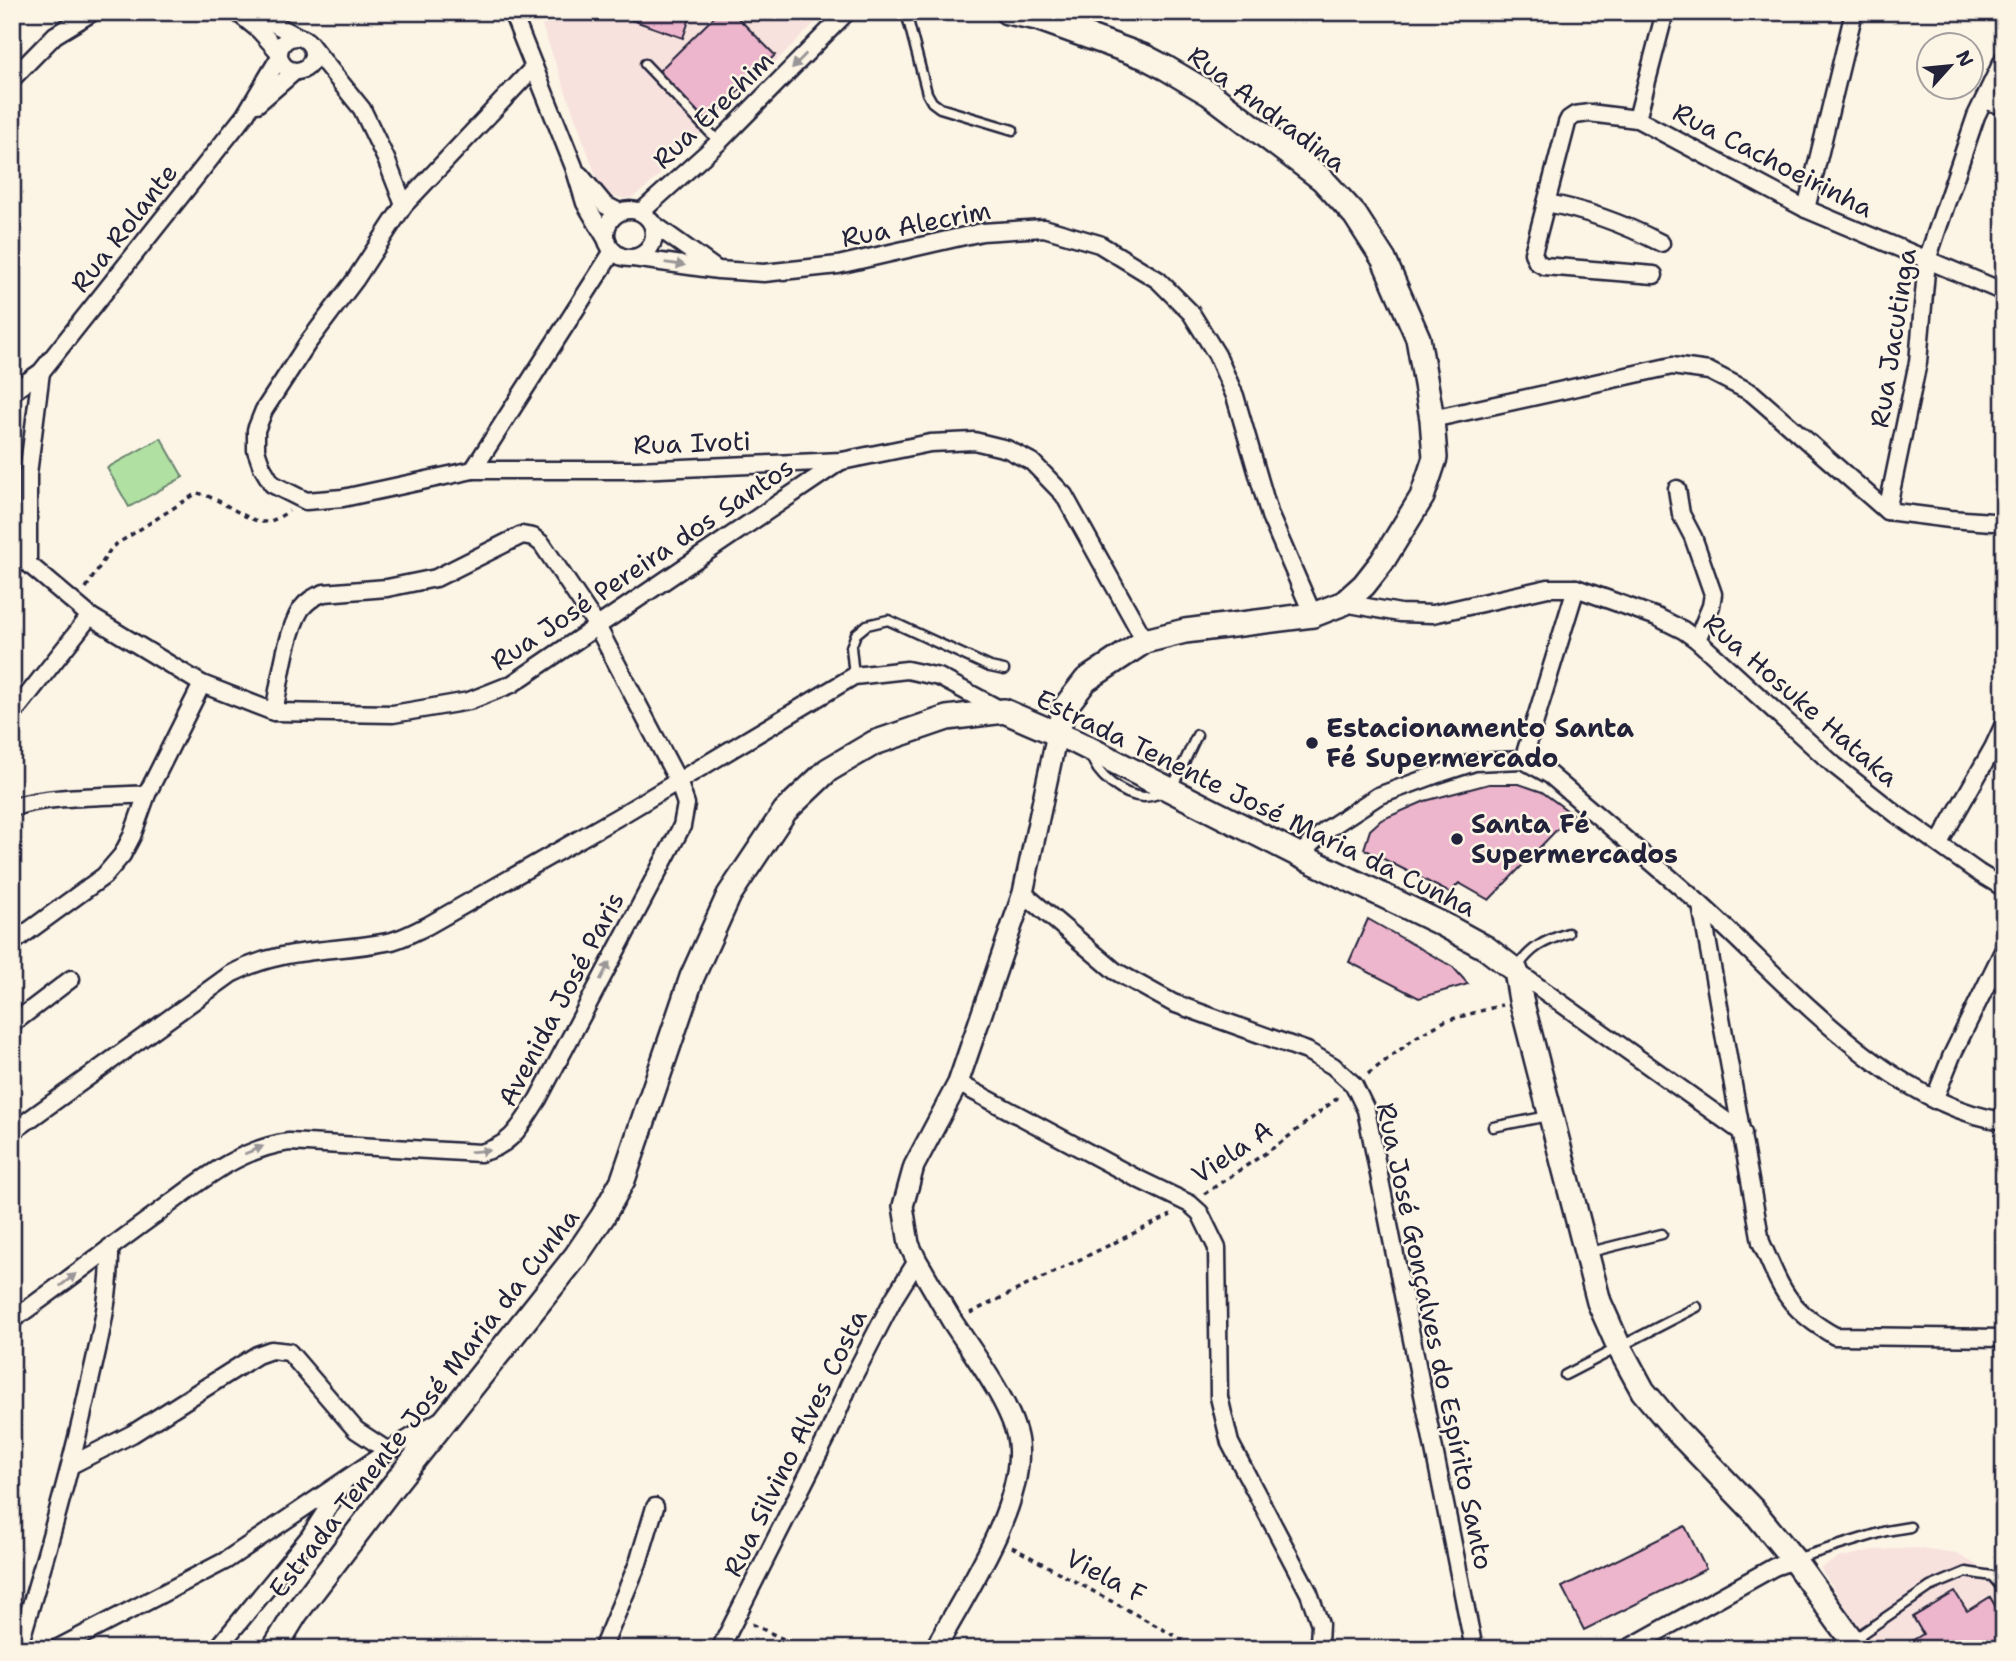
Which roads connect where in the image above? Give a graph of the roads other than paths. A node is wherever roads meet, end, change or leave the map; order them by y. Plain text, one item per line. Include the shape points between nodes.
1 (93, 12) edge
2 (239, 12) edge
3 (512, 12) edge
4 (847, 12) edge
5 (906, 12) edge
6 (1007, 12) edge
7 (1665, 12) edge
8 (1854, 12) edge
9 (1039, 15) edge
10 (299, 37) junction
11 (312, 47) junction
12 (279, 55) junction
13 (2004, 58) edge
14 (645, 64) dead end
15 (534, 67) junction
16 (298, 71) junction
17 (12, 79) edge
18 (347, 92) junction
19 (1984, 100) joint
20 (1983, 102) edge
21 (2004, 106) edge
22 (245, 115) junction
23 (1637, 119) junction
24 (1013, 130) dead end
25 (719, 142) junction
26 (574, 167) junction
27 (1546, 203) junction
28 (404, 205) junction
29 (1806, 209) junction
30 (619, 212) junction
31 (646, 218) junction
32 (1661, 243) dead end
33 (610, 246) junction
34 (632, 258) junction
35 (1927, 260) junction
36 (718, 270) junction
37 (1654, 275) dead end
38 (2004, 292) edge
39 (41, 372) junction
40 (12, 392) edge
41 (1432, 419) junction
42 (842, 461) junction
43 (473, 470) junction
44 (1677, 489) dead end
45 (1887, 511) junction
46 (2004, 521) edge
47 (12, 550) edge
48 (28, 564) junction
49 (1576, 588) junction
50 (1344, 603) junction
51 (1313, 615) junction
52 (90, 616) junction
53 (597, 626) junction
54 (1697, 640) junction
55 (1145, 641) junction
56 (1004, 670) dead end
57 (854, 676) junction
58 (202, 684) junction
59 (1004, 711) junction
60 (274, 712) junction
61 (12, 715) edge
62 (2004, 724) edge
63 (1057, 734) junction
64 (1196, 735) dead end
65 (1523, 760) junction
66 (678, 781) junction
67 (1171, 790) junction
68 (147, 794) junction
69 (12, 808) edge
70 (1939, 843) junction
71 (1298, 855) junction
72 (2004, 888) edge
73 (1023, 893) junction
74 (1701, 905) junction
75 (1568, 933) dead end
76 (12, 943) edge
77 (2004, 949) edge
78 (1516, 971) junction
79 (71, 979) dead end
80 (12, 1024) edge
81 (958, 1083) junction
82 (1934, 1100) junction
83 (1551, 1116) junction
84 (2004, 1121) edge
85 (1493, 1127) dead end
86 (12, 1132) edge
87 (1743, 1133) junction
88 (1662, 1234) dead end
89 (110, 1247) junction
90 (1586, 1253) junction
91 (917, 1261) junction
92 (1697, 1307) dead end
93 (12, 1320) edge
94 (2004, 1338) edge
95 (1619, 1347) junction
96 (1565, 1375) dead end
97 (451, 1415) junction
98 (388, 1451) junction
99 (71, 1465) junction
100 (346, 1479) junction
101 (655, 1507) dead end
102 (1910, 1527) dead end
103 (1794, 1560) junction
104 (2004, 1590) edge
105 (1855, 1645) edge
106 (18, 1649) edge
107 (56, 1649) edge
108 (217, 1649) edge
109 (274, 1649) edge
110 (602, 1649) edge
111 (720, 1649) edge
112 (935, 1649) edge
113 (1316, 1649) edge
114 (1474, 1649) edge
115 (1627, 1649) edge

1 - 17 street via 55,35
2 - 10 street via 255,13
2 - 12 street
3 - 15 street
4 -> 25 street, Rua Erechim
5 - 24 lane via 932,102
6 - 9 main road, Rua Andradina
7 - 23 street
8 - 29 street
9 - 41 main road, Rua Andradina via 1166,68 1210,94 1322,179 1355,215 1384,260 1418,338
10 - 11 street
10 - 12 street via 283,42
11 - 16 street via 313,59
11 - 18 street
12 - 16 street via 284,67
12 - 22 street, Rua Rolante
13 - 19 street, Rua Jacutinga
14 - 25 lane
15 - 26 street
15 - 28 street
16 - 18 street
16 - 22 street, Rua Rolante
18 - 28 street via 362,109
19 - 21 street
20 - 35 street, Rua Jacutinga
22 - 39 street, Rua Rolante
23 - 27 street via 1589,113 1569,118
23 - 29 street, Rua Cachoeirinha
25 - 31 street, Rua Erechim
26 - 30 street via 606,205
26 - 33 street via 585,203
27 - 32 street via 1602,216
27 - 37 street via 1533,253 1544,267
28 - 43 street, Rua Ivoti via 264,410 256,430 257,450 272,484 306,501 343,498
29 - 35 street, Rua Cachoeirinha
30 - 31 street
30 - 33 street via 606,230
31 - 34 street via 654,230 651,245
31 - 36 street
33 - 34 street
33 - 43 street
34 -> 36 street, Rua Alecrim
35 - 38 street, Rua Cachoeirinha
35 - 45 street, Rua Jacutinga via 1918,362
36 - 51 street, Rua Alecrim via 764,273 816,268 982,232 1044,228 1099,244 1158,280 1191,313 1217,355 1236,396 1270,516
39 - 40 street
39 - 48 street via 28,474
41 - 45 street via 1672,366 1709,371 1752,393
41 - 50 main road, Rua Andradina via 1435,458 1422,497 1382,562
42 - 43 street, Rua Ivoti via 637,470
42 - 53 street, Rua José Pereira dos Santos
42 - 55 street, Rua Ivoti via 930,443 974,440 1032,462 1064,495
44 - 54 street via 1681,514 1713,594
45 - 46 street
47 - 48 street, Rua José Pereira dos Santos
48 - 52 street, Rua José Pereira dos Santos
49 - 50 street, Rua Hosuke Hataka via 1548,588 1433,614
49 - 54 street, Rua Hosuke Hataka via 1657,617
49 - 65 street
50 - 51 main road, Rua Andradina
51 - 55 main road, Rua Andradina via 1185,631
52 - 58 street, Rua José Pereira dos Santos
52 - 61 street
53 - 60 street, Rua José Pereira dos Santos via 512,684 469,701 393,714
53 - 60 street via 542,544 522,536 436,578 314,597 293,627
53 - 66 street
54 - 70 street, Rua Hosuke Hataka via 1834,765
55 - 63 main road, Rua Andradina via 1086,680 1065,707
56 - 57 lane via 888,620 867,625 856,634 850,647
57 - 59 street via 906,670 939,677
57 - 66 street
58 - 60 street, Rua José Pereira dos Santos
58 - 68 street
59 - 63 main road, Estrada Tenente José Maria da Cunha
59 - 97 main road, Estrada Tenente José Maria da Cunha via 947,718 874,743 828,769 785,811 729,895 692,977 623,1180 576,1256
62 - 70 street
63 - 67 main road, Estrada Tenente José Maria da Cunha
63 - 73 street
64 - 67 lane
65 - 71 street via 1475,762 1378,796 1326,830
65 - 74 street via 1550,775
66 - 86 street via 395,940 253,962
89 -> 66 street, Avenida José Paris via 239,1156 267,1145 289,1142 480,1153 513,1138 682,826 686,804
67 - 71 main road, Estrada Tenente José Maria da Cunha
68 - 69 street via 64,799
68 - 76 street via 132,836 104,876
70 - 72 street, Rua Hosuke Hataka
71 - 78 main road, Estrada Tenente José Maria da Cunha via 1444,925
73 - 81 street
73 - 114 street, Rua José Gonçalves do Espírito Santo via 1115,971 1173,1003 1307,1051 1354,1085 1366,1110
74 - 82 street via 1821,1019
74 - 87 street
75 - 78 lane via 1528,953
77 - 82 street
78 - 83 main road
78 - 87 street
79 - 80 street
81 - 91 street via 914,1167 903,1206 909,1244
81 - 113 street via 1200,1213 1217,1248 1222,1418 1230,1443 1309,1593 1320,1624
82 - 84 street
83 - 85 lane
83 - 90 main road
87 - 94 street via 1761,1242 1781,1287 1812,1324 1835,1336
88 - 90 lane
93 -> 89 street, Avenida José Paris
89 - 99 street via 107,1310
90 - 95 main road
91 - 111 street, Rua Silvino Alves Costa via 849,1385
91 - 112 street via 989,1378 1018,1441 1014,1491 995,1538
92 - 95 lane
95 - 96 lane
95 - 103 main road via 1643,1391
97 - 98 street
97 - 109 main road, Estrada Tenente José Maria da Cunha via 296,1613
98 - 99 street via 356,1430 294,1356 271,1350 132,1434
98 - 100 street
99 - 106 street
100 - 107 street via 225,1561
100 - 108 street via 309,1537
101 - 110 street via 638,1563
102 - 103 lane
103 - 105 main road
103 - 115 street
104 - 105 lane via 1992,1576 1966,1572 1930,1587

